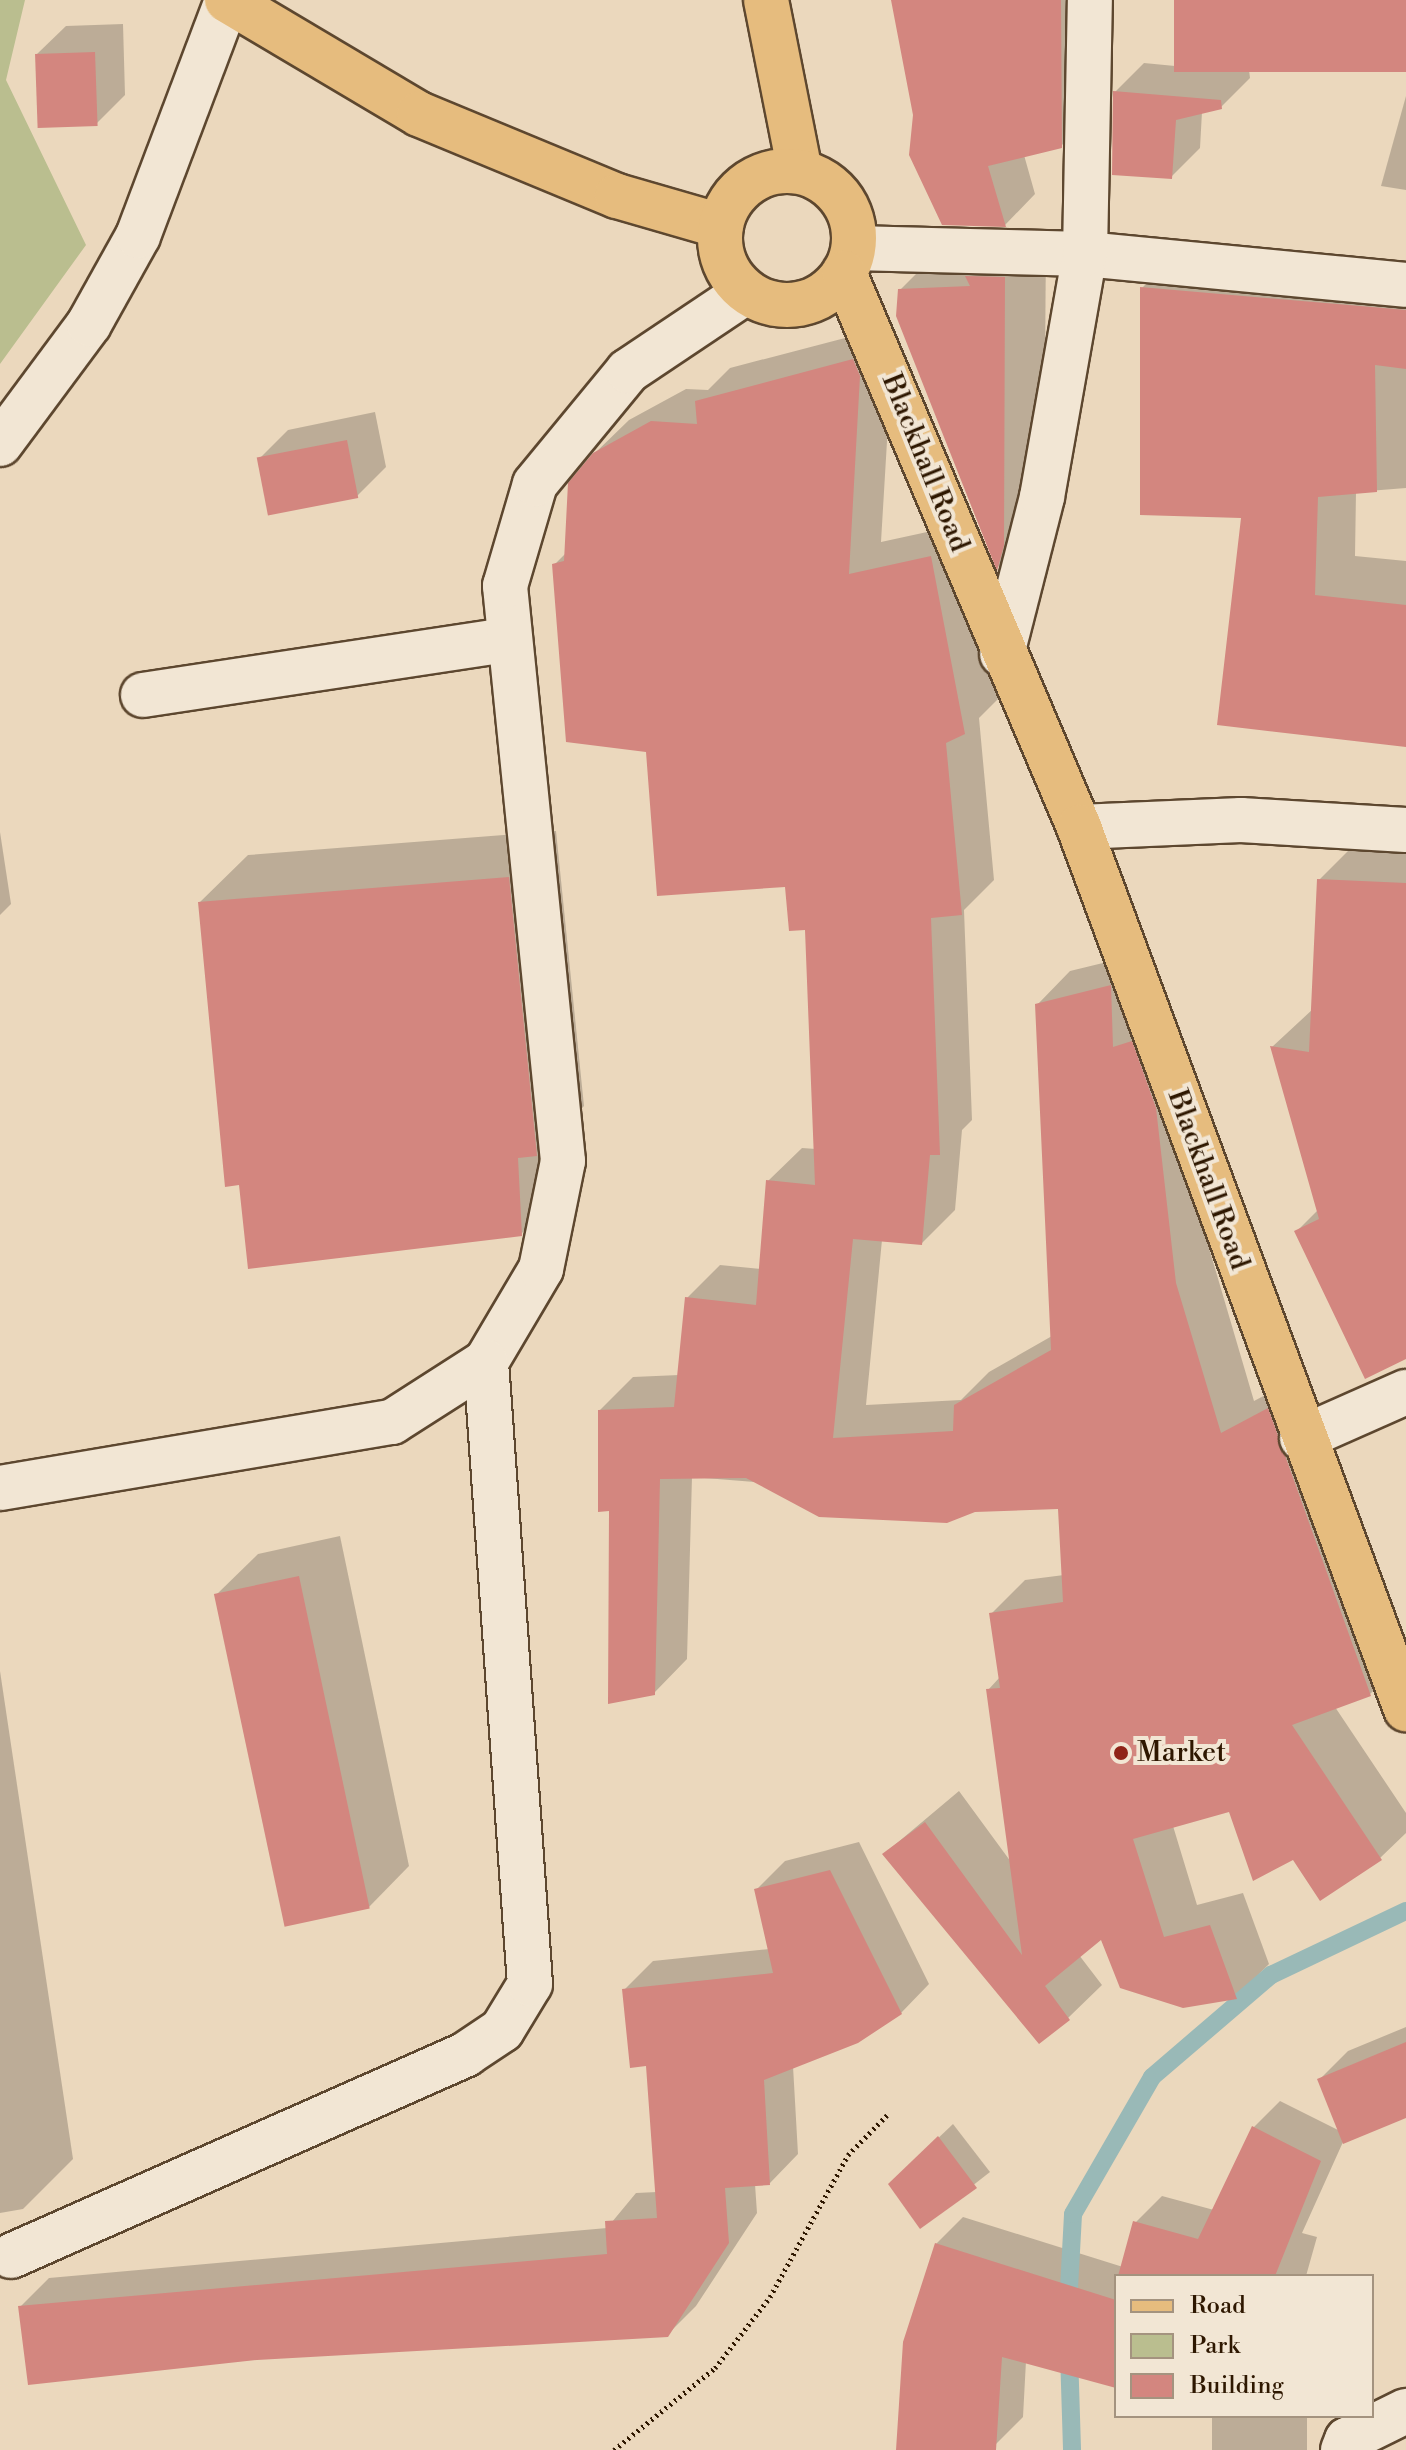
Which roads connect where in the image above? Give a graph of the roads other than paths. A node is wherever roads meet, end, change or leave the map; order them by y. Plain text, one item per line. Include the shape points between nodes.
1 (227, 0) edge
2 (766, 0) edge
3 (1090, 0) edge
4 (800, 171) junction
5 (721, 226) junction
6 (1085, 254) junction
7 (849, 261) junction
8 (1406, 285) edge
9 (746, 292) junction
10 (0, 444) edge
11 (506, 640) junction
12 (1002, 654) junction
13 (143, 695) dead end
14 (1079, 827) junction
15 (1406, 830) edge
16 (486, 1362) junction
17 (1406, 1392) edge
18 (1302, 1438) junction
19 (0, 1488) edge
20 (1406, 1709) edge
21 (11, 2256) dead end
22 (1406, 2411) edge
23 (1343, 2450) edge

1 - 5 main road via 419,114 604,191
1 - 10 street via 138,236 89,324
2 - 4 main road
3 - 6 street
4 - 5 main road via 748,182
4 - 7 main road via 842,199
5 - 9 main road via 721,251
6 - 7 street
6 - 8 street
6 - 12 street via 1042,497
7 - 9 main road via 826,293 799,304
7 - 12 main road, Blackhall Road
9 - 11 street via 628,371 535,484 505,586
11 - 13 street
11 - 16 street via 563,1161 541,1269
12 - 14 main road, Blackhall Road
14 - 15 street via 1241,820
14 - 18 main road, Blackhall Road
16 - 19 street via 392,1422
16 - 21 street via 530,1984 502,2030 466,2054
17 - 18 street
18 - 20 main road, Blackhall Road
22 - 23 street via 1347,2440

